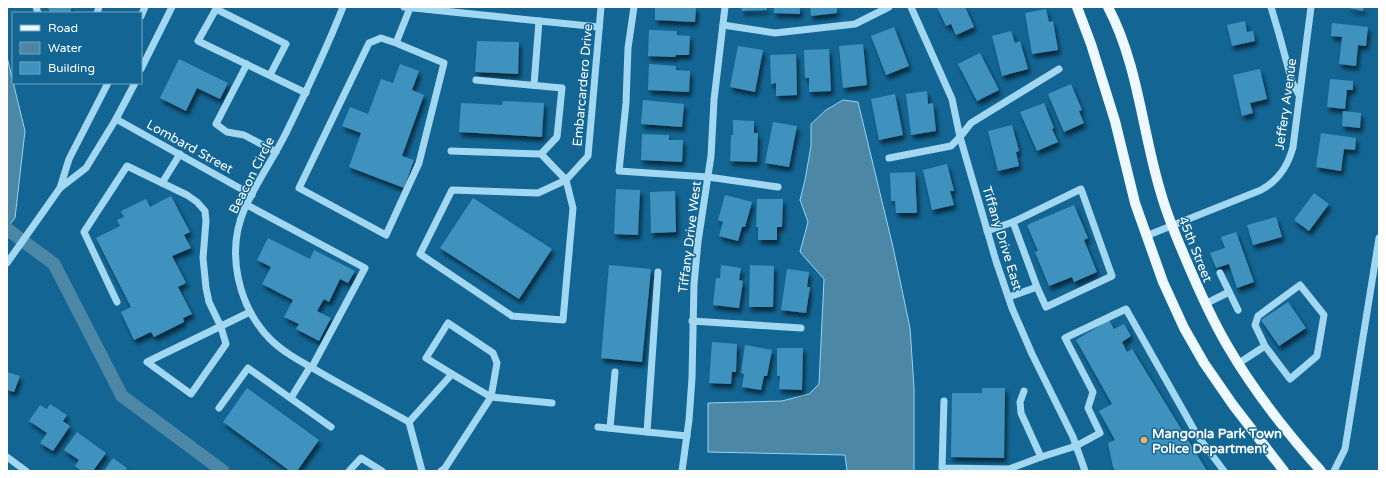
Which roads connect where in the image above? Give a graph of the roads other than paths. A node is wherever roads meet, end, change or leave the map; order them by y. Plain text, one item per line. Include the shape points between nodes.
1 (172, 7) edge
2 (343, 7) edge
3 (407, 7) edge
4 (601, 7) edge
5 (634, 7) edge
6 (725, 7) edge
7 (889, 7) edge
8 (911, 7) edge
9 (1077, 7) edge
10 (1108, 7) edge
11 (1271, 7) edge
12 (1311, 7) edge
13 (539, 21) junction
14 (723, 25) junction
15 (599, 27) junction
16 (396, 43) junction
17 (247, 64) junction
18 (142, 67) edge
19 (1059, 69) dead end
20 (270, 75) junction
21 (476, 80) dead end
22 (105, 84) edge
23 (134, 84) edge
24 (534, 85) junction
25 (306, 93) junction
26 (1300, 95) junction
27 (116, 119) junction
28 (960, 137) junction
29 (452, 151) dead end
30 (276, 152) junction
31 (180, 154) junction
32 (541, 154) junction
33 (889, 158) dead end
34 (708, 177) junction
35 (566, 180) junction
36 (162, 183) junction
37 (778, 187) dead end
38 (60, 188) junction
39 (252, 195) junction
40 (247, 205) junction
41 (1013, 222) junction
42 (1171, 225) junction
43 (987, 230) junction
44 (1146, 236) junction
45 (1379, 238) edge
46 (7, 263) edge
47 (658, 272) dead end
48 (1220, 273) dead end
49 (1037, 287) junction
50 (1229, 292) junction
51 (1008, 297) junction
52 (118, 302) dead end
53 (1205, 304) junction
54 (1238, 310) dead end
55 (250, 312) junction
56 (692, 321) junction
57 (221, 327) junction
58 (801, 328) dead end
59 (1265, 346) junction
60 (1239, 363) junction
61 (311, 367) junction
62 (615, 372) dead end
63 (452, 374) junction
64 (1024, 391) dead end
65 (491, 397) junction
66 (291, 398) junction
67 (944, 400) dead end
68 (552, 403) dead end
69 (219, 408) dead end
70 (409, 422) junction
71 (332, 427) dead end
72 (598, 427) dead end
73 (610, 428) junction
74 (646, 432) junction
75 (687, 436) junction
76 (1076, 446) junction
77 (7, 457) edge
78 (1041, 457) junction
79 (26, 471) edge
80 (350, 471) edge
81 (382, 471) edge
82 (422, 471) edge
83 (441, 471) edge
84 (682, 471) edge
85 (1085, 471) edge
86 (1224, 471) edge
87 (1284, 471) edge
88 (1321, 471) edge
89 (1334, 471) edge

1 - 18 street
2 - 25 street, Beacon Circle
3 - 13 street
3 - 16 street
4 - 15 street, Embarcardero Drive
5 - 34 street via 628,48 626,103 619,171
6 - 14 street, Tiffany Drive West
7 - 14 street via 855,24 782,32
8 - 28 street, Tiffany Drive East via 952,99
9 - 44 main road via 1104,83
10 - 42 main road, 45th Street via 1129,60 1148,144
11 - 26 street via 1292,82
12 - 26 street, Jeffery Avenue
13 - 15 street
13 - 24 street
14 - 34 street, Tiffany Drive West
15 - 35 street, Embarcardero Drive via 588,156
16 - 16 street via 381,38 369,43 299,188 386,235 419,163 444,63
17 - 20 street
17 - 20 street via 198,41 216,9 286,44
17 - 30 street via 216,124 227,132 244,135
19 - 28 street via 971,123
20 - 25 street
21 - 24 street
22 - 38 street via 69,159
23 - 27 street
24 - 32 street via 562,88 557,137
25 - 30 street, Beacon Circle
26 - 42 street, Jeffery Avenue via 1291,155 1277,179 1261,190
27 - 31 street, Lombard Street
27 - 38 street via 86,168
28 - 33 street via 951,146
28 - 43 street, Tiffany Drive East
29 - 32 street
30 - 39 street, Beacon Circle
31 - 36 street
31 - 39 street, Lombard Street
32 - 35 street
34 - 37 street
34 - 56 street, Tiffany Drive West via 698,242
35 - 35 street via 538,193 452,190 420,254 512,316 564,320 573,208
36 - 52 street via 127,166 84,232
36 - 57 street via 192,198 206,214 202,258 209,302
38 - 46 street
39 - 40 street, Beacon Circle
40 - 55 street, Beacon Circle via 238,229 236,265 239,284
40 - 61 street via 365,268
41 - 43 street
41 - 49 street
41 - 49 street via 1081,189 1112,276 1046,307
42 - 44 street, Jeffery Avenue
42 - 53 main road, 45th Street
43 - 51 street, Tiffany Drive East
44 - 87 main road via 1184,328 1204,363 1232,405
45 - 89 street via 1345,449
47 - 74 street
48 - 50 street
49 - 51 street
50 - 53 street
50 - 54 street
51 - 76 street, Tiffany Drive East
53 - 60 main road, 45th Street
55 - 57 street
55 - 61 street, Beacon Circle via 270,339 284,351
56 - 58 street
56 - 75 street, Tiffany Drive West via 692,378
57 - 57 street via 174,349 147,362 191,394 226,344
59 - 59 street via 1290,379 1317,356 1324,314 1300,285 1258,316 1255,325
59 - 60 street
60 - 88 main road, 45th Street via 1277,418
61 - 66 street
61 - 70 street, Beacon Circle
62 - 73 street
63 - 65 street
63 - 65 street via 426,358 448,323 493,353 497,363
63 - 70 street
64 - 78 street via 1020,402 1021,413
65 - 68 street
65 - 83 street
66 - 69 street via 248,368
66 - 71 street
67 - 78 street via 942,468 1009,469
70 - 82 street
72 - 73 street
73 - 74 street
74 - 75 street
75 - 84 street, Tiffany Drive West
76 - 78 street
76 - 85 street, Tiffany Drive East
76 - 86 street via 1100,433 1088,408 1093,392 1065,338 1126,309 1197,435
77 - 79 street
80 - 81 street via 361,458

